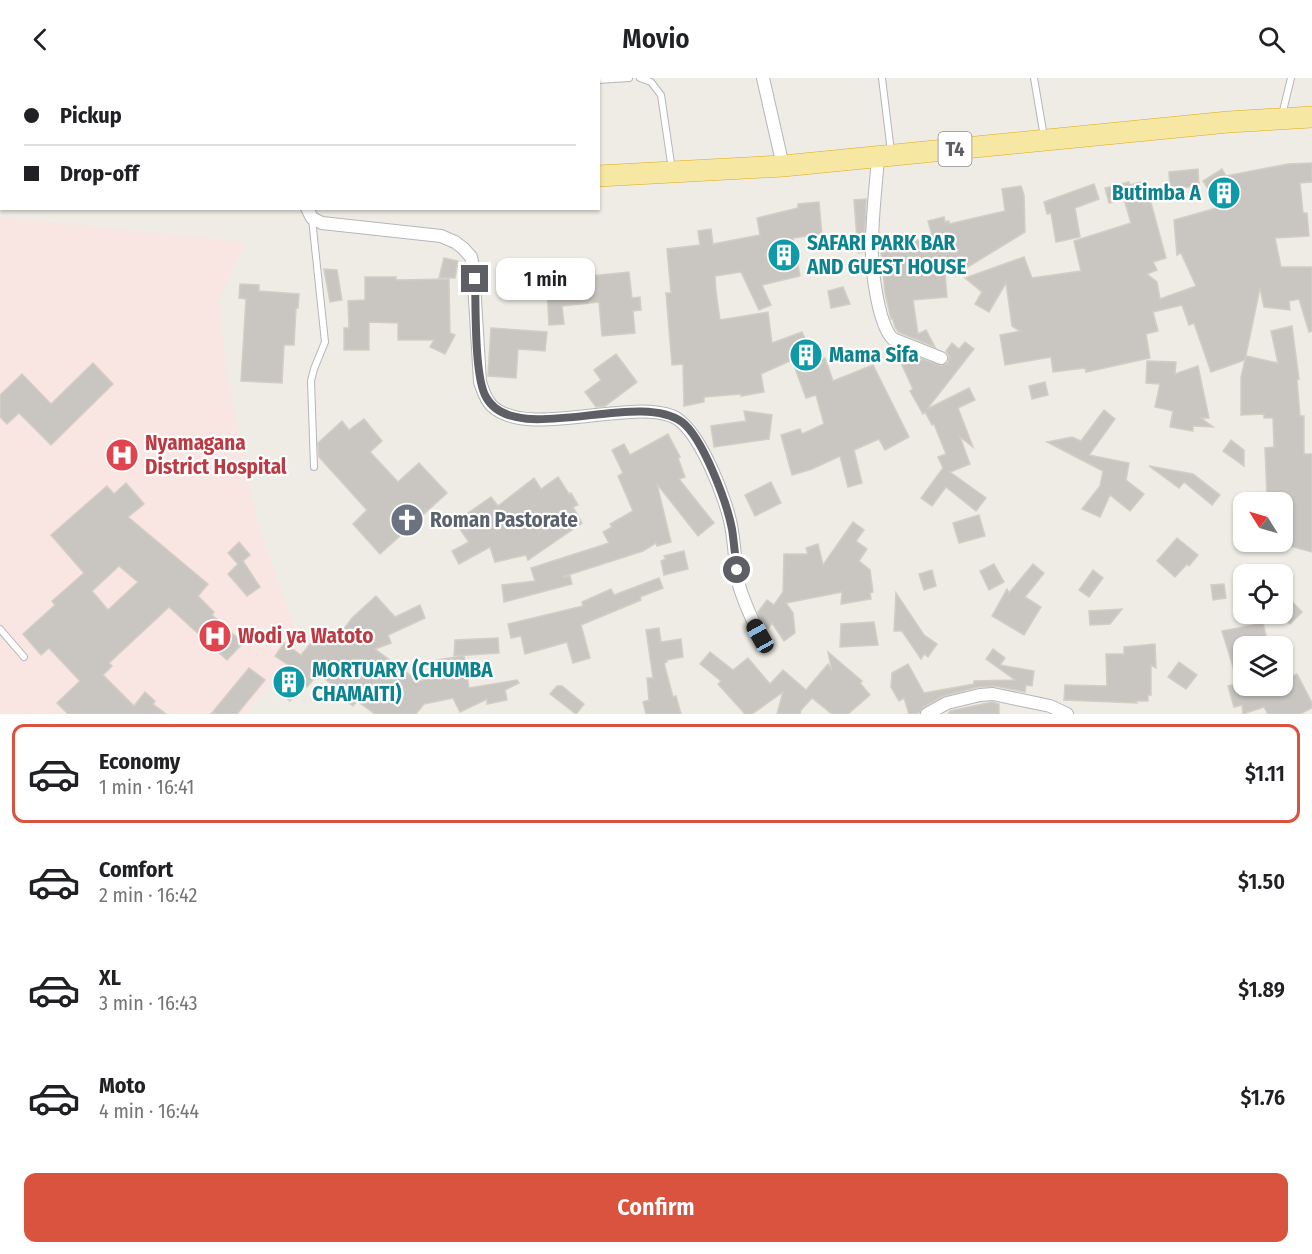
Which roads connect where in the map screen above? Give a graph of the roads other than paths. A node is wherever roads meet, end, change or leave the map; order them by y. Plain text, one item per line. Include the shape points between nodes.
1 (629, 78) edge
2 (640, 78) edge
3 (763, 78) edge
4 (882, 78) edge
5 (1034, 78) edge
6 (1291, 78) edge
7 (600, 80) edge
8 (1312, 117) edge
9 (1281, 118) junction
10 (1044, 140) junction
11 (885, 156) junction
12 (783, 166) junction
13 (672, 172) junction
14 (600, 176) edge
15 (310, 213) edge
16 (941, 358) dead end
17 (314, 467) dead end
18 (0, 630) edge
19 (760, 636) dead end
20 (24, 657) dead end
21 (927, 714) edge
22 (1067, 714) edge

1 - 7 lane
2 - 13 lane via 651,82 661,95
3 - 12 street
4 - 11 lane
5 - 10 lane
6 - 9 lane
8 - 9 highway, T4
9 - 10 highway, T4
10 - 11 highway, T4
11 - 12 highway, T4
11 - 16 street via 872,247 880,312 893,339
12 - 13 highway, T4
13 - 14 highway, T4
15 - 17 lane via 325,342 311,381
15 - 19 street via 322,223 441,236 463,248 471,257 475,279 480,382 485,396 499,411 532,419 644,412 683,423 701,447 726,507 739,585
18 - 20 lane
21 - 22 street via 947,703 993,694 1050,706

